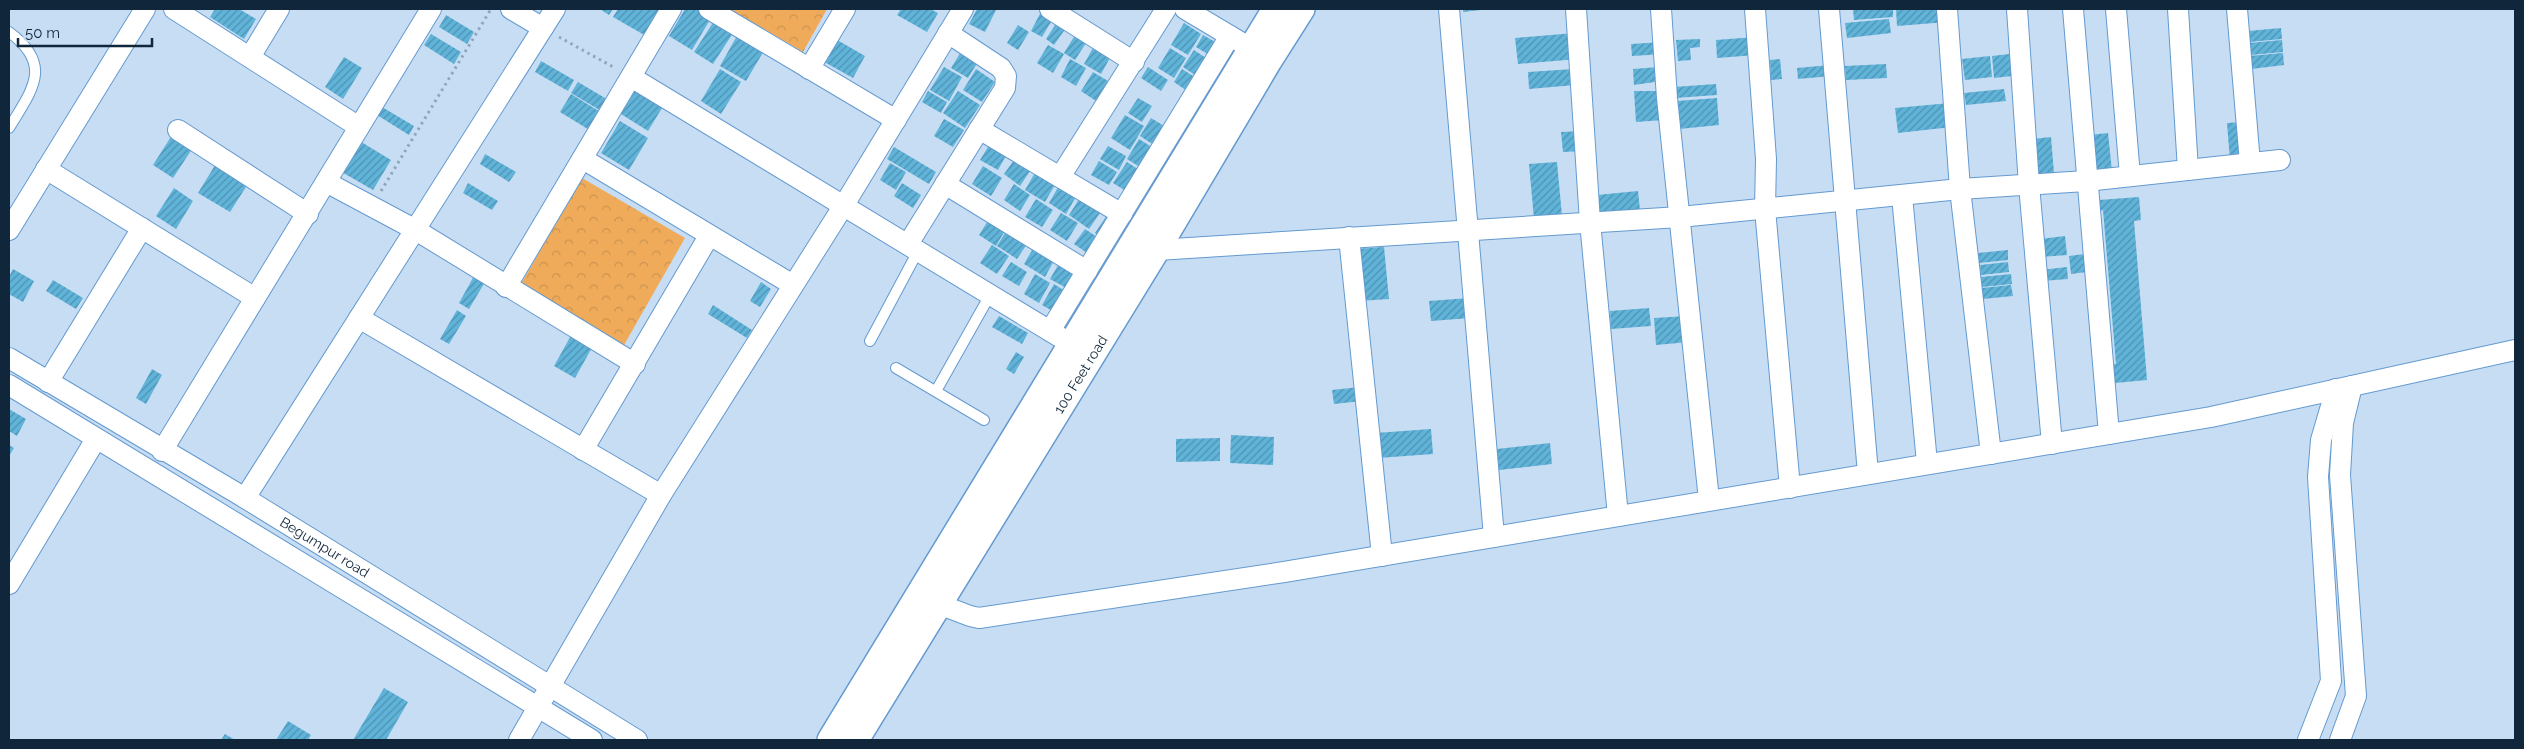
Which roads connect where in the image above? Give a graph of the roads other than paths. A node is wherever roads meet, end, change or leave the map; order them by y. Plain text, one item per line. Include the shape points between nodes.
1 (145, 9) edge
2 (174, 9) edge
3 (279, 9) edge
4 (431, 9) edge
5 (511, 9) edge
6 (555, 9) edge
7 (671, 9) edge
8 (709, 9) edge
9 (844, 9) edge
10 (963, 9) edge
11 (1050, 9) edge
12 (1166, 9) edge
13 (1186, 9) edge
14 (1275, 9) edge
15 (1302, 9) edge
16 (1449, 9) edge
17 (1576, 9) edge
18 (1661, 9) edge
19 (1755, 9) edge
20 (1828, 9) edge
21 (1946, 9) edge
22 (2017, 9) edge
23 (2073, 9) edge
24 (2116, 9) edge
25 (2178, 9) edge
26 (2237, 9) edge
27 (543, 28) junction
28 (9, 32) edge
29 (948, 33) junction
30 (1230, 36) junction
31 (1260, 55) junction
32 (250, 57) junction
33 (1134, 62) junction
34 (809, 68) junction
35 (631, 77) junction
36 (896, 120) junction
37 (359, 127) junction
38 (9, 128) edge
39 (979, 129) junction
40 (178, 130) dead end
41 (583, 159) junction
42 (2280, 160) dead end
43 (2250, 163) junction
44 (46, 169) junction
45 (2188, 170) junction
46 (2130, 176) junction
47 (1060, 177) junction
48 (2086, 181) junction
49 (326, 182) junction
50 (946, 184) junction
51 (2029, 185) junction
52 (1960, 189) junction
53 (1902, 196) junction
54 (1844, 201) junction
55 (844, 205) junction
56 (1766, 209) junction
57 (308, 214) junction
58 (1122, 214) junction
59 (1680, 217) junction
60 (1590, 222) junction
61 (142, 228) junction
62 (414, 229) junction
63 (9, 230) edge
64 (1470, 230) junction
65 (709, 236) junction
66 (1349, 237) junction
67 (913, 248) junction
68 (1157, 250) junction
69 (1087, 271) junction
70 (793, 285) junction
71 (506, 287) junction
72 (990, 295) junction
73 (255, 298) junction
74 (359, 318) junction
75 (1050, 331) junction
76 (870, 341) dead end
77 (1072, 345) junction
78 (2515, 350) edge
79 (9, 358) edge
80 (635, 364) junction
81 (896, 368) dead end
82 (48, 382) junction
83 (9, 385) edge
84 (2344, 388) junction
85 (936, 391) junction
86 (984, 420) dead end
87 (2108, 434) junction
88 (96, 439) junction
89 (2052, 444) junction
90 (583, 450) junction
91 (162, 451) junction
92 (1991, 454) junction
93 (1928, 463) junction
94 (1868, 474) junction
95 (208, 478) junction
96 (1790, 488) junction
97 (660, 495) junction
98 (245, 498) junction
99 (194, 499) junction
100 (1709, 500) junction
101 (1618, 516) junction
102 (1494, 537) junction
103 (1382, 556) junction
104 (9, 584) edge
105 (941, 605) junction
106 (550, 688) junction
107 (539, 708) junction
108 (519, 740) edge
109 (592, 740) edge
110 (637, 740) edge
111 (830, 740) edge
112 (856, 740) edge
113 (2308, 740) edge
114 (2340, 740) edge

1 - 44 street
2 - 32 street
3 - 32 street
4 - 37 street
5 - 27 street
6 - 27 street
7 - 35 street
8 - 34 street
9 - 34 street
10 - 29 street
11 - 33 street
12 - 33 street
13 - 30 street
14 - 31 street, 100 Feet road
15 - 31 street, 100 Feet road
16 - 64 street
17 - 60 street
18 - 59 street
19 - 56 street via 1766,159
20 - 54 street
21 - 52 street
22 - 51 street
23 - 48 street
24 - 46 street
25 - 45 street
26 - 43 street
27 - 62 street
28 - 38 lane via 31,53 36,78
29 - 36 street
29 - 39 street via 993,61 1006,76 1005,88
30 - 31 street
30 - 58 street
31 - 68 street, 100 Feet road
31 - 77 street, 100 Feet road
32 - 37 street
33 - 47 street
34 - 36 street
35 - 41 street
35 - 55 street
36 - 55 street
37 - 49 street
39 - 47 street
39 - 50 street
40 - 57 street
41 - 65 street
41 - 71 street
42 - 43 street
43 - 45 street
44 - 61 street
44 - 63 street
45 - 46 street
46 - 48 street
47 - 58 street
48 - 51 street
48 - 87 street
49 - 57 street
49 - 62 street
50 - 67 street
50 - 69 street
51 - 52 street
51 - 89 street
52 - 53 street
52 - 92 street
53 - 54 street
53 - 93 street
54 - 56 street
54 - 94 street
55 - 67 street
55 - 70 street
56 - 59 street
56 - 96 street
57 - 73 street
58 - 69 street
59 - 60 street
59 - 100 street
60 - 64 street
60 - 101 street
61 - 73 street
61 - 82 street
62 - 71 street
62 - 74 street
64 - 66 street
64 - 102 street
65 - 70 street
65 - 80 street
66 - 68 street
66 - 103 street
67 - 72 street
67 - 76 lane
68 - 105 street, 100 Feet road
69 - 75 street
70 - 97 street
71 - 80 street
72 - 75 street
72 - 85 lane
73 - 91 street
74 - 90 street
74 - 98 street
75 - 77 street
77 - 111 street, 100 Feet road
78 - 84 street
79 - 82 street, Begumpur road
80 - 90 street
81 - 85 lane
82 - 91 street, Begumpur road
83 - 88 street, Begumpur road
84 - 87 street via 2211,417
84 - 113 street via 2321,440 2318,477 2331,681
84 - 114 street via 2340,474 2356,696
85 - 86 lane
87 - 89 street
88 - 99 street, Begumpur road
88 - 104 street
89 - 92 street
90 - 97 street
91 - 95 street, Begumpur road
92 - 93 street
93 - 94 street
94 - 96 street
95 - 98 street, Begumpur road
95 - 99 street
96 - 100 street
97 - 106 street
98 - 106 street, Begumpur road
99 - 107 street, Begumpur road
100 - 101 street
101 - 102 street
102 - 103 street
103 - 105 street via 979,618
105 - 112 street, 100 Feet road
106 - 107 street
106 - 110 street, Begumpur road
107 - 108 street
107 - 109 street, Begumpur road

